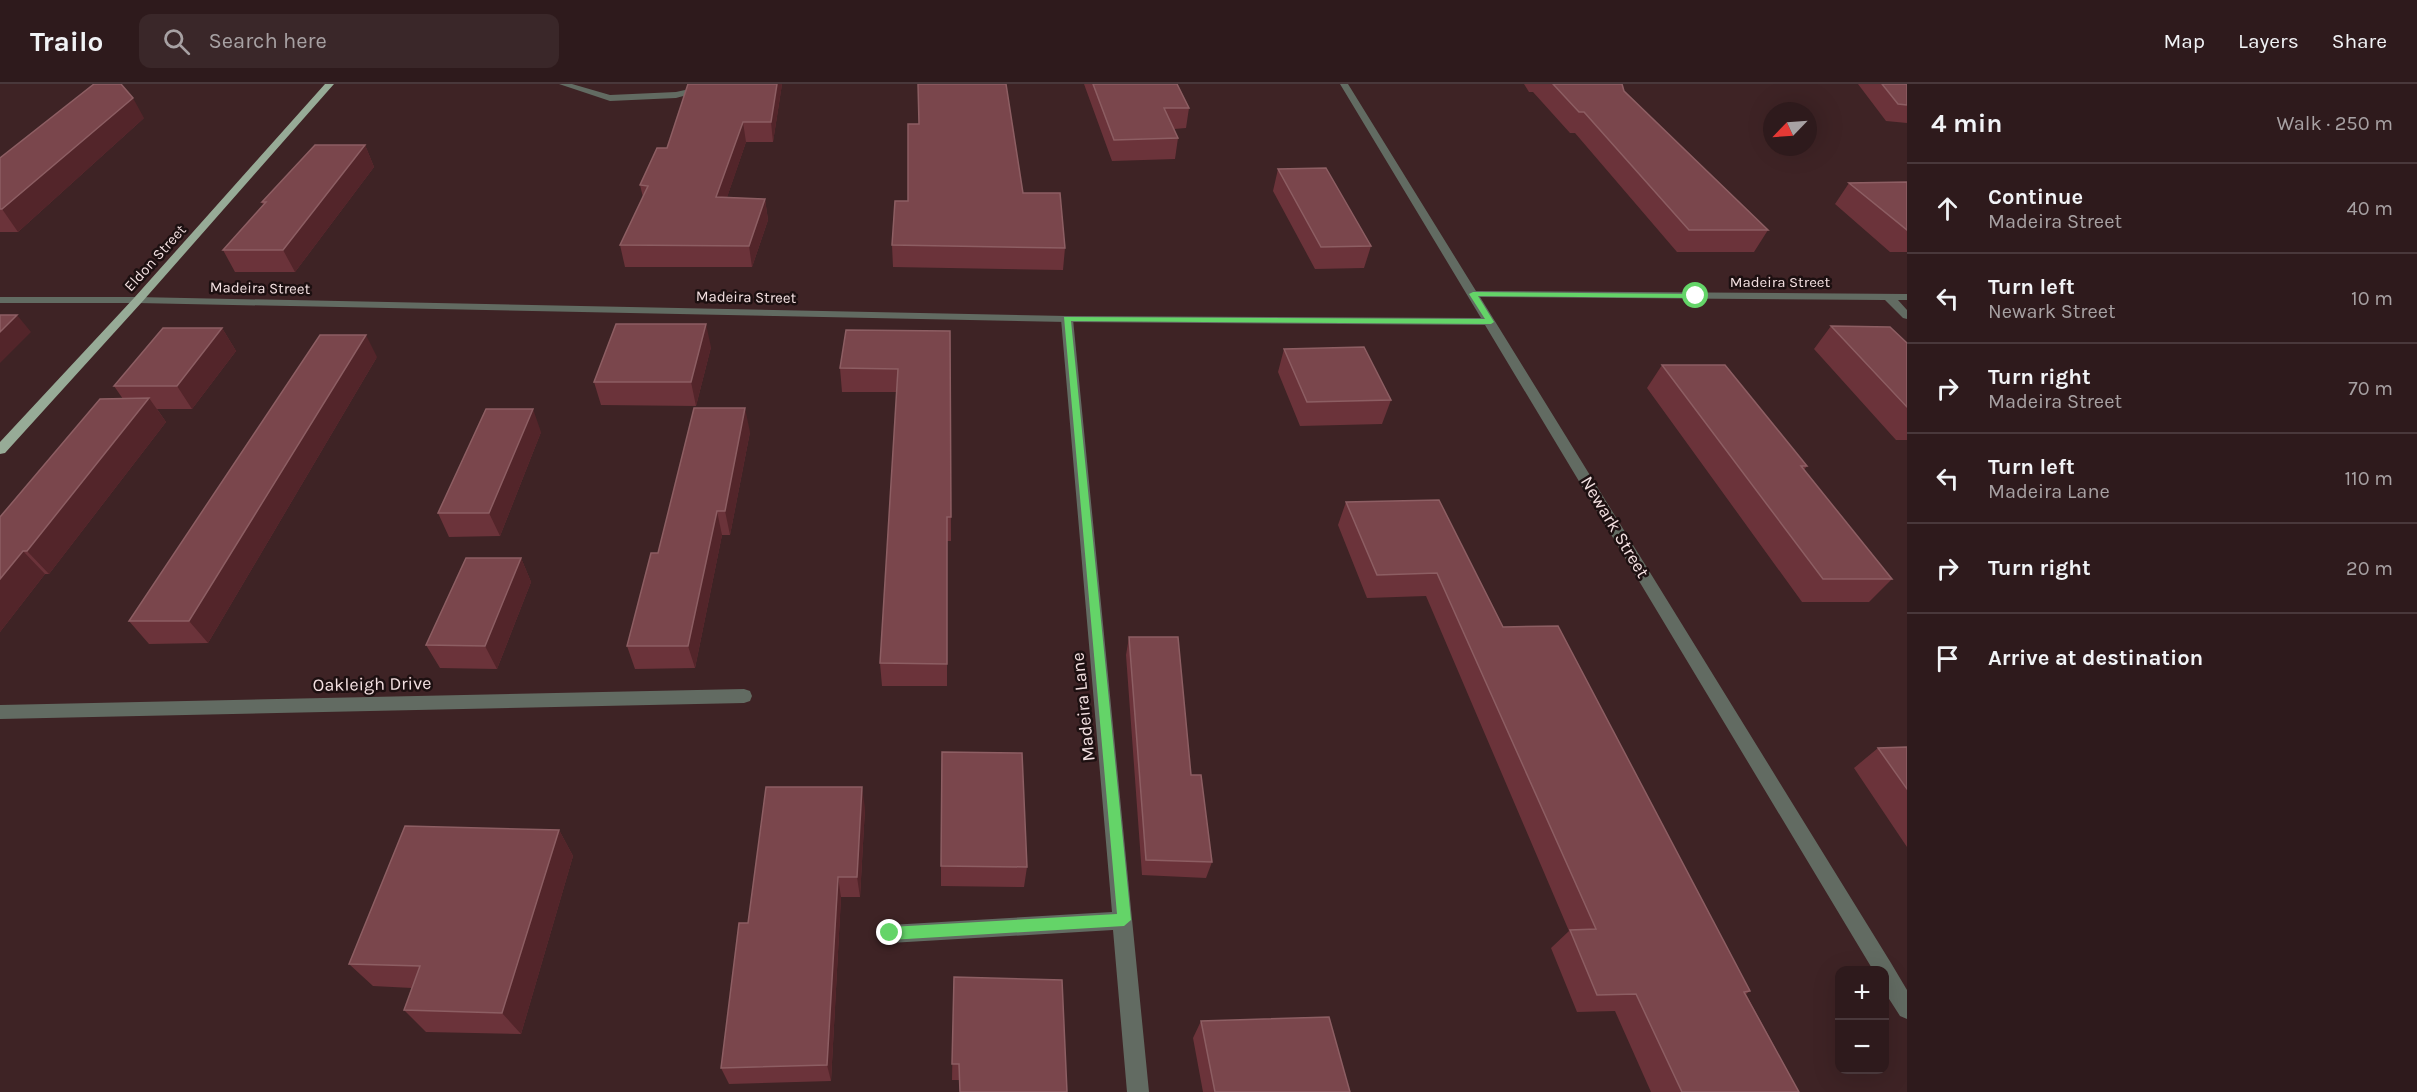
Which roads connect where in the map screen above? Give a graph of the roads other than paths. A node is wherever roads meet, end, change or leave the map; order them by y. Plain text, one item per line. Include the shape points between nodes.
1 (330, 84) edge
2 (563, 84) edge
3 (723, 84) edge
4 (1344, 84) edge
5 (1473, 294) junction
6 (1888, 297) junction
7 (1907, 297) edge
8 (0, 300) edge
9 (138, 300) junction
10 (1907, 316) edge
11 (1067, 319) junction
12 (1491, 322) junction
13 (0, 450) edge
14 (744, 696) dead end
15 (0, 712) edge
16 (1124, 920) junction
17 (890, 933) dead end
18 (1881, 966) edge
19 (1889, 979) edge
20 (1907, 1009) edge
21 (1138, 1092) edge

1 - 9 main road, Eldon Street
2 - 3 street via 610,98 676,95
4 - 5 street, Newark Street
5 - 6 street, Madeira Street
5 - 12 street, Newark Street
6 - 7 street, Madeira Street
6 - 10 street
8 - 9 street, Madeira Street
9 - 11 street, Madeira Street
9 - 13 main road, Eldon Street
11 - 12 street, Madeira Street
11 - 16 street, Madeira Lane
12 - 18 street, Newark Street
14 - 15 street, Oakleigh Drive
16 - 17 street
16 - 21 street, Madeira Lane
19 - 20 street, Newark Street

